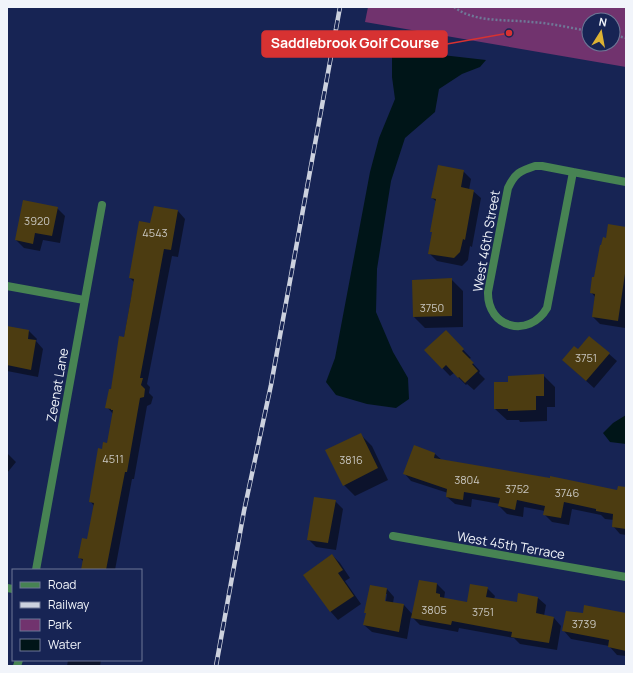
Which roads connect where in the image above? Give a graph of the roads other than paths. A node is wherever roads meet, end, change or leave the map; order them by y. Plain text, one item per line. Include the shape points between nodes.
1 (573, 172) junction
2 (626, 182) edge
3 (102, 205) dead end
4 (7, 286) edge
5 (84, 300) junction
6 (392, 536) dead end
7 (36, 569) edge
8 (626, 577) edge

1 - 1 street, West 46th Street via 535,166 525,168 511,181 488,289 491,310 506,324 526,326 536,321 547,308
1 - 2 street, West 46th Street
3 - 5 street, Zeenat Lane
4 - 5 street
5 - 7 street, Zeenat Lane
6 - 8 street, West 45th Terrace

